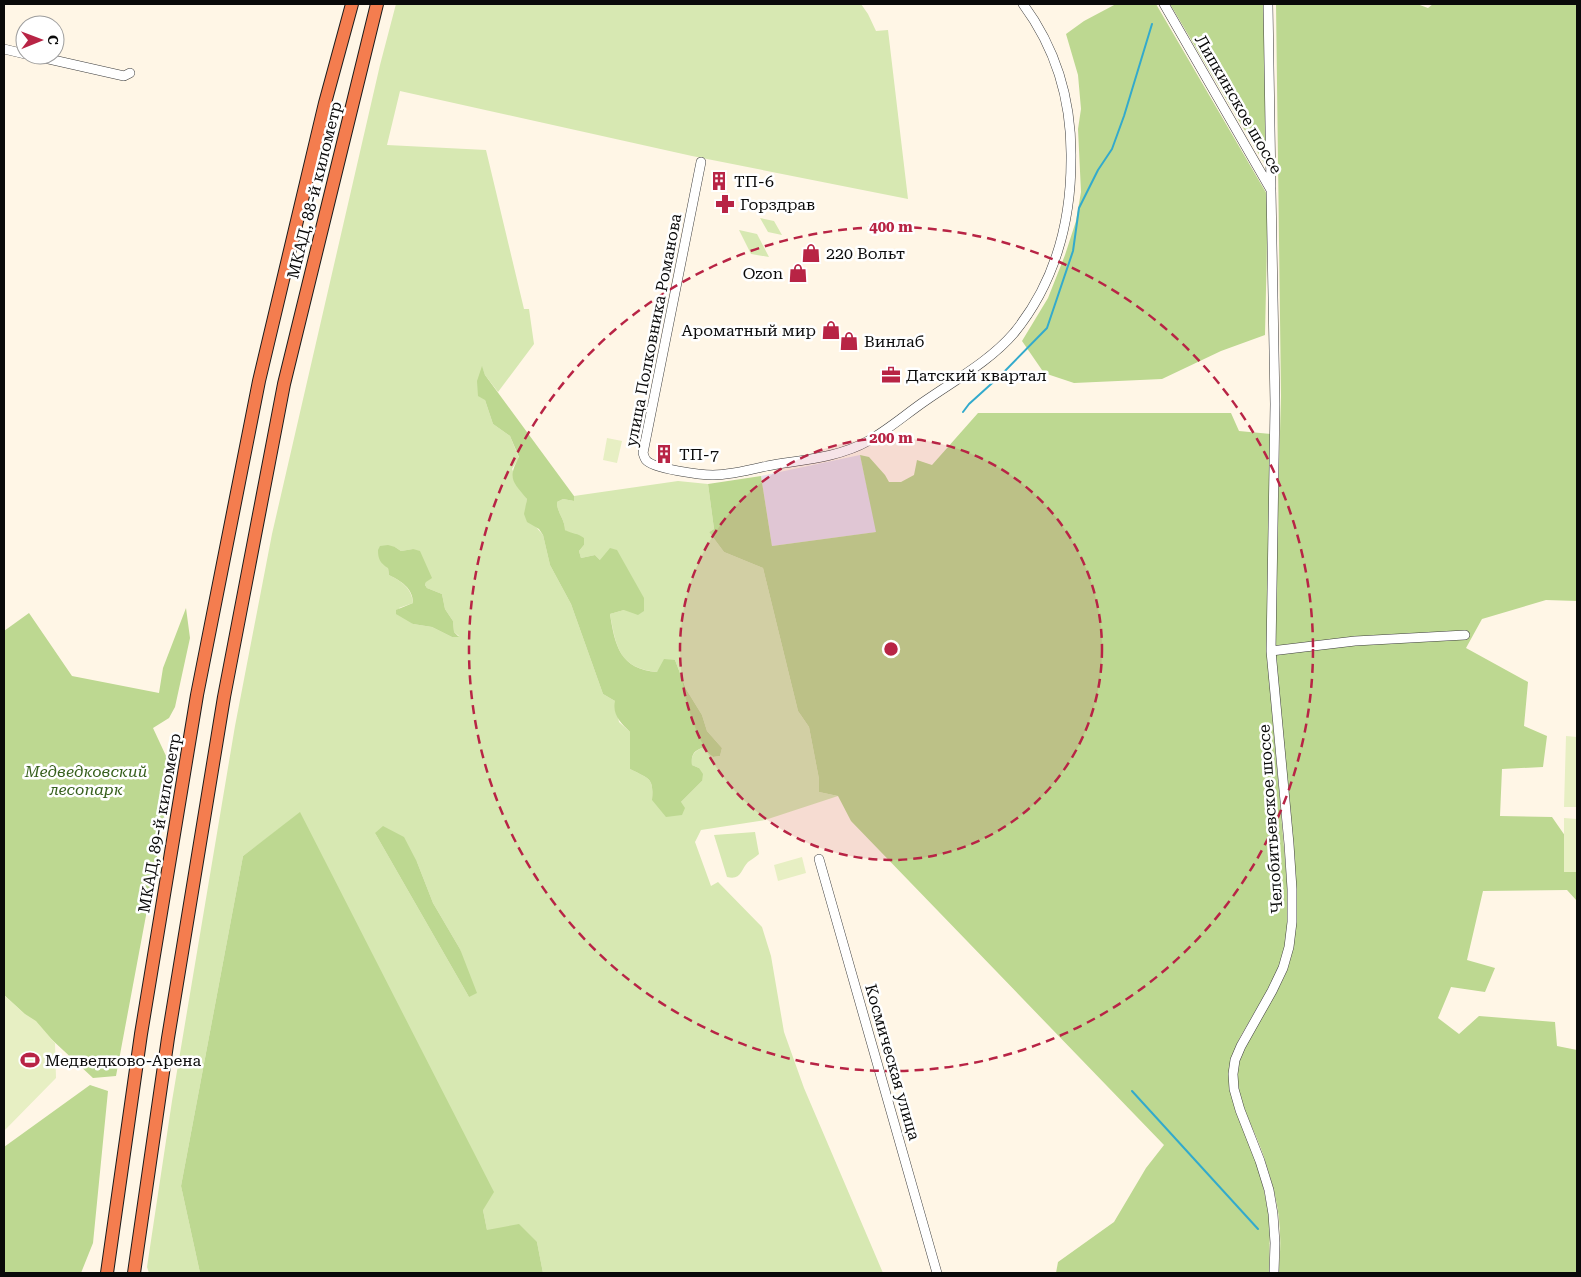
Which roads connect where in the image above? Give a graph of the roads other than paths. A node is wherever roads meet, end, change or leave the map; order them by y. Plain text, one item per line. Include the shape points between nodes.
1 (352, 4) edge
2 (376, 4) edge
3 (1023, 4) edge
4 (1164, 4) edge
5 (1268, 4) edge
6 (65, 63) edge
7 (130, 73) dead end
8 (701, 162) dead end
9 (1271, 190) junction
10 (259, 381) joint
11 (1275, 404) joint
12 (1465, 635) dead end
13 (1271, 651) junction
14 (819, 858) dead end
15 (107, 1273) edge
16 (134, 1273) edge
17 (937, 1273) edge
18 (1274, 1273) edge

1 - 10 highway, МКАД, 88-й километр
2 - 16 highway, МКАД, 88-й километр via 284,384 224,697 166,1048
3 - 8 street, улица Полковника Романова via 1048,43 1059,72 1072,142 1071,178 1063,234 1054,266 1028,313 1000,347 868,441 839,453 714,475 667,469 645,460
4 - 9 street, Липкинское шоссе
5 - 9 street
6 - 7 street via 124,76
9 - 11 street, Липкинское шоссе
10 - 15 highway, МКАД, 89-й километр via 197,695 168,864
11 - 13 street, Челобитьевское шоссе
12 - 13 street via 1355,640
13 - 18 street, Челобитьевское шоссе via 1290,844 1292,922 1283,968 1241,1046 1233,1074 1240,1110 1269,1190 1275,1243
14 - 17 street, Космическая улица

